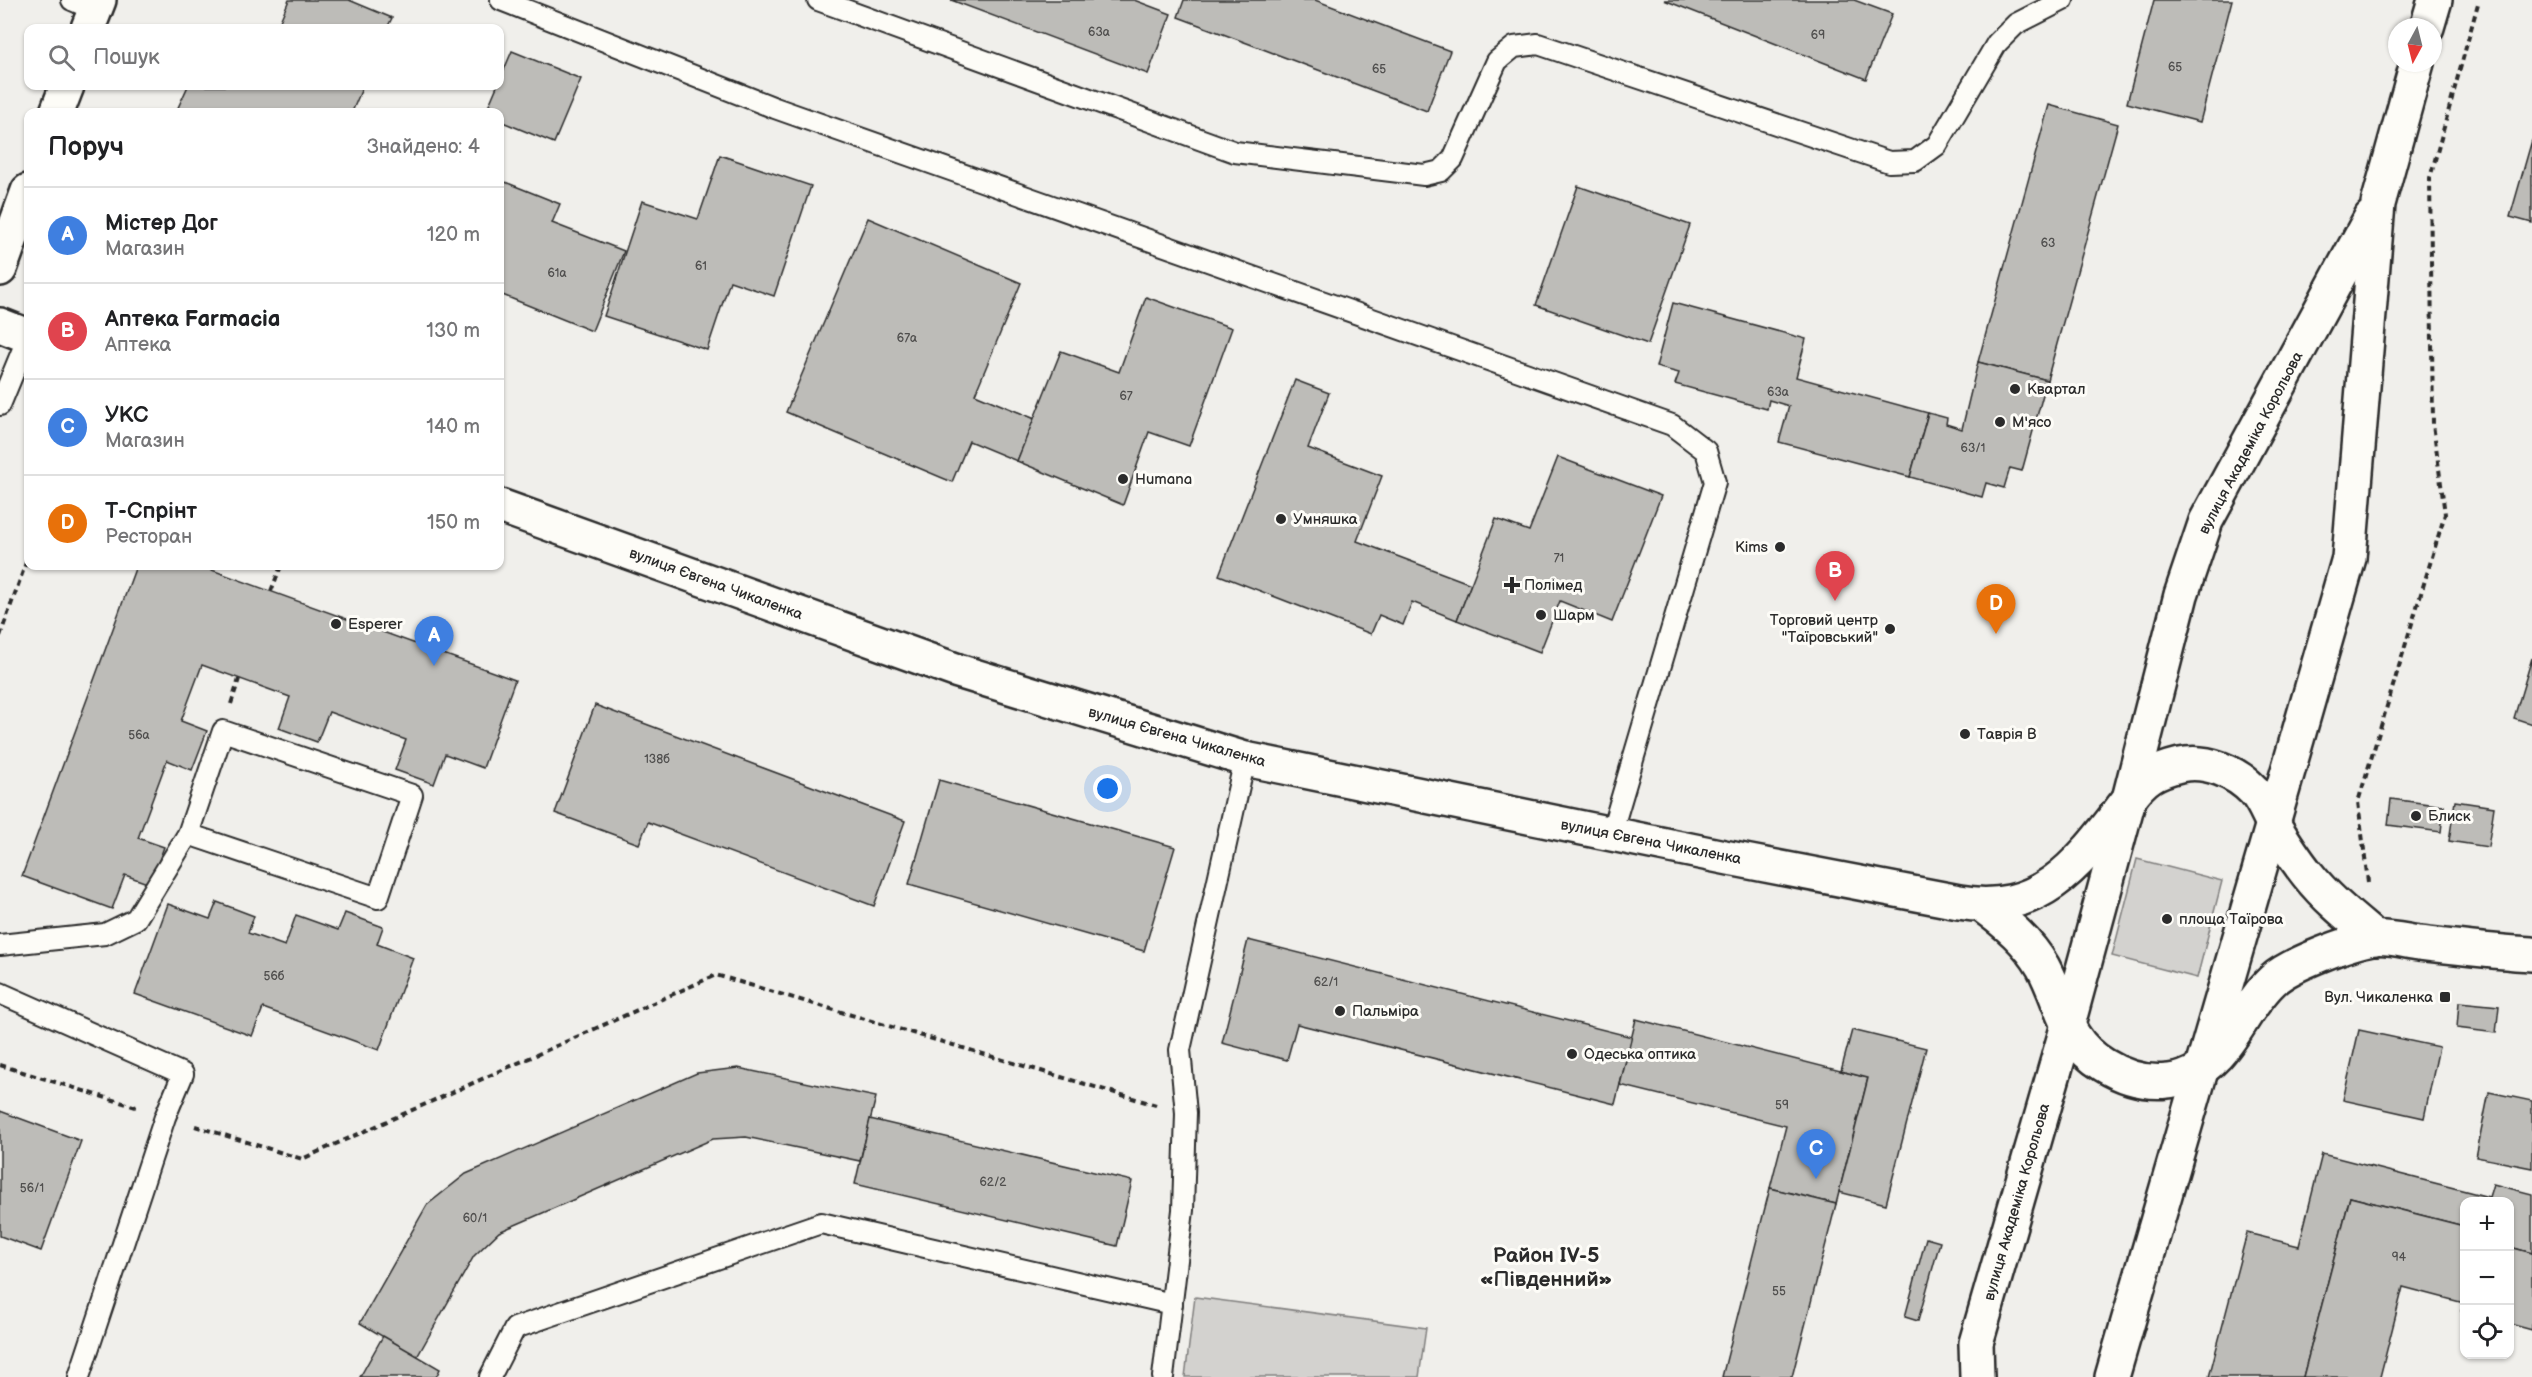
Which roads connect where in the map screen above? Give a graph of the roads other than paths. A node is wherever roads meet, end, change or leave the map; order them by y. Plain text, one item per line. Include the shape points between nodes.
1 (501, 0) edge
2 (818, 0) edge
3 (2063, 0) edge
4 (2435, 0) edge
5 (2430, 18) edge
6 (2415, 72) edge
7 (65, 90) edge
8 (59, 108) edge
9 (24, 202) edge
10 (2378, 204) junction
11 (0, 269) edge
12 (0, 325) edge
13 (24, 334) edge
14 (24, 346) edge
15 (0, 405) edge
16 (504, 507) edge
17 (1245, 759) junction
18 (2129, 799) junction
19 (2273, 823) junction
20 (188, 834) junction
21 (1611, 834) junction
22 (1983, 906) junction
23 (2375, 938) junction
24 (0, 945) edge
25 (2532, 954) edge
26 (0, 993) edge
27 (2067, 1028) junction
28 (2201, 1069) junction
29 (1172, 1304) junction
30 (79, 1377) edge
31 (490, 1377) edge
32 (1163, 1377) edge
33 (1977, 1377) edge
34 (2112, 1377) edge

1 - 21 lane via 775,108 1672,425 1706,451 1715,482
2 - 3 lane via 1235,152 1424,175 1441,171 1453,159 1497,61 1514,47 1538,44 1889,162 1915,161 1937,145 1997,43 2016,24
4 - 5 main road
6 - 10 main road, вулиця Академіка Корольова
7 - 8 main road
9 - 11 main road
10 - 18 main road, вулиця Академіка Корольова via 2206,521 2181,595
10 - 19 main road, вулиця Академіка Корольова via 2349,558
12 - 13 main road
14 - 15 lane
16 - 17 main road, вулиця Євгена Чикаленка via 958,671
17 - 21 main road, вулиця Євгена Чикаленка
17 - 29 lane via 1180,1050 1186,1113 1183,1210
18 - 19 main road via 2139,783 2161,770 2186,764 2212,765 2236,775 2255,792
18 - 22 main road, вулиця Євгена Чикаленка via 2093,845 2048,888 2026,898
18 - 27 main road
19 - 23 main road via 2308,875
19 - 28 main road
20 - 20 lane via 223,731 412,795 378,898
20 - 24 lane via 136,919 105,934
21 - 22 main road, вулиця Євгена Чикаленка
22 - 27 main road, вулиця Євгена Чикаленка via 2030,948 2052,985
23 - 25 main road
23 - 28 main road via 2298,963 2274,978 2253,1001 2216,1056
26 - 30 lane via 183,1074 165,1116
27 - 28 main road via 2090,1056 2123,1075 2158,1083 2187,1077
27 - 33 main road, вулиця Академіка Корольова via 1976,1344
28 - 34 main road
29 - 31 lane via 821,1223 515,1328
29 - 32 lane

